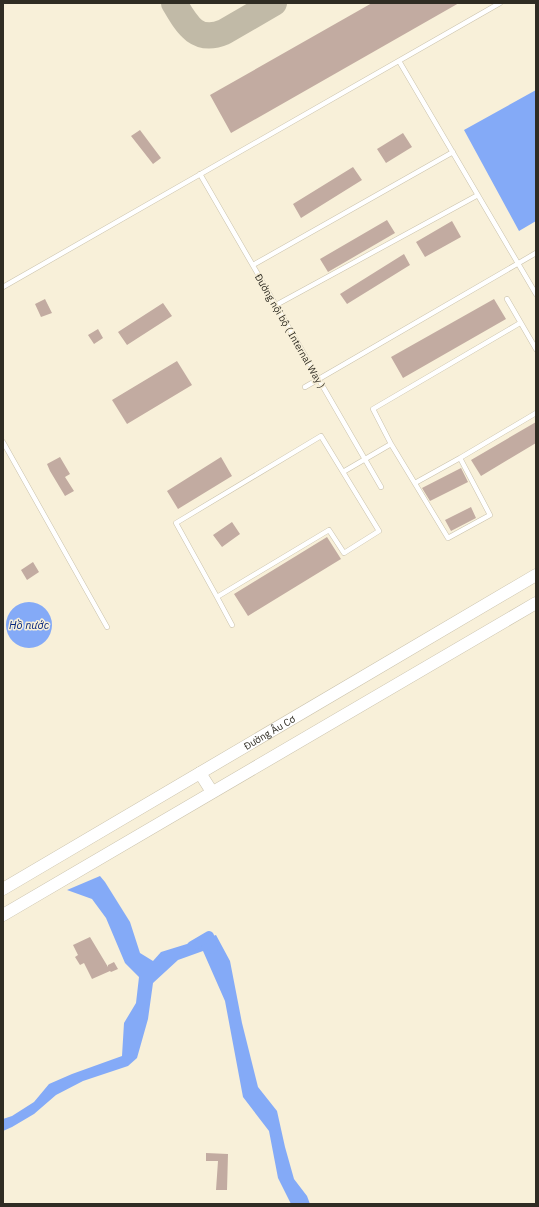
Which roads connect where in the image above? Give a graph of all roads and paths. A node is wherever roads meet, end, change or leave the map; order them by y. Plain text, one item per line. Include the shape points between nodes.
1 (500, 3) edge
2 (399, 61) junction
3 (453, 152) junction
4 (200, 174) junction
5 (478, 195) junction
6 (536, 253) edge
7 (518, 264) junction
8 (253, 266) junction
9 (3, 287) edge
10 (536, 294) edge
11 (507, 299) dead end
12 (276, 305) junction
13 (520, 322) junction
14 (536, 349) edge
15 (318, 379) junction
16 (305, 387) dead end
17 (536, 413) edge
18 (3, 442) edge
19 (391, 444) junction
20 (460, 458) junction
21 (365, 459) junction
22 (343, 472) junction
23 (415, 483) junction
24 (381, 487) dead end
25 (536, 575) edge
26 (216, 597) junction
27 (536, 603) edge
28 (232, 625) dead end
29 (108, 627) dead end
30 (200, 773) junction
31 (212, 792) junction
32 (3, 889) edge
33 (3, 915) edge

1 - 2 lane
2 - 3 lane
2 - 4 lane
3 - 5 lane
3 - 8 lane
4 - 8 lane, Đường nội bộ ( Internal Way )
4 - 9 lane
5 - 7 lane
5 - 12 lane
6 - 7 lane
7 - 10 lane
7 - 15 lane
8 - 12 lane, Đường nội bộ ( Internal Way )
11 - 13 lane
12 - 15 lane, Đường nội bộ ( Internal Way )
13 - 14 lane
13 - 19 lane via 373,409
15 - 16 lane
15 - 21 lane, Đường nội bộ ( Internal Way )
17 - 20 lane
18 - 29 lane
19 - 21 lane
19 - 23 lane
20 - 23 lane
20 - 23 lane via 490,515 448,538
21 - 22 lane
21 - 24 lane, Đường nội bộ ( Internal Way )
22 - 26 lane via 379,531 344,554 329,530
22 - 26 lane via 321,436 176,523
25 - 30 street, Đường Âu Cơ
26 - 28 lane
27 - 31 street
30 - 31 street
30 - 32 street, Đường Âu Cơ
31 - 33 street

